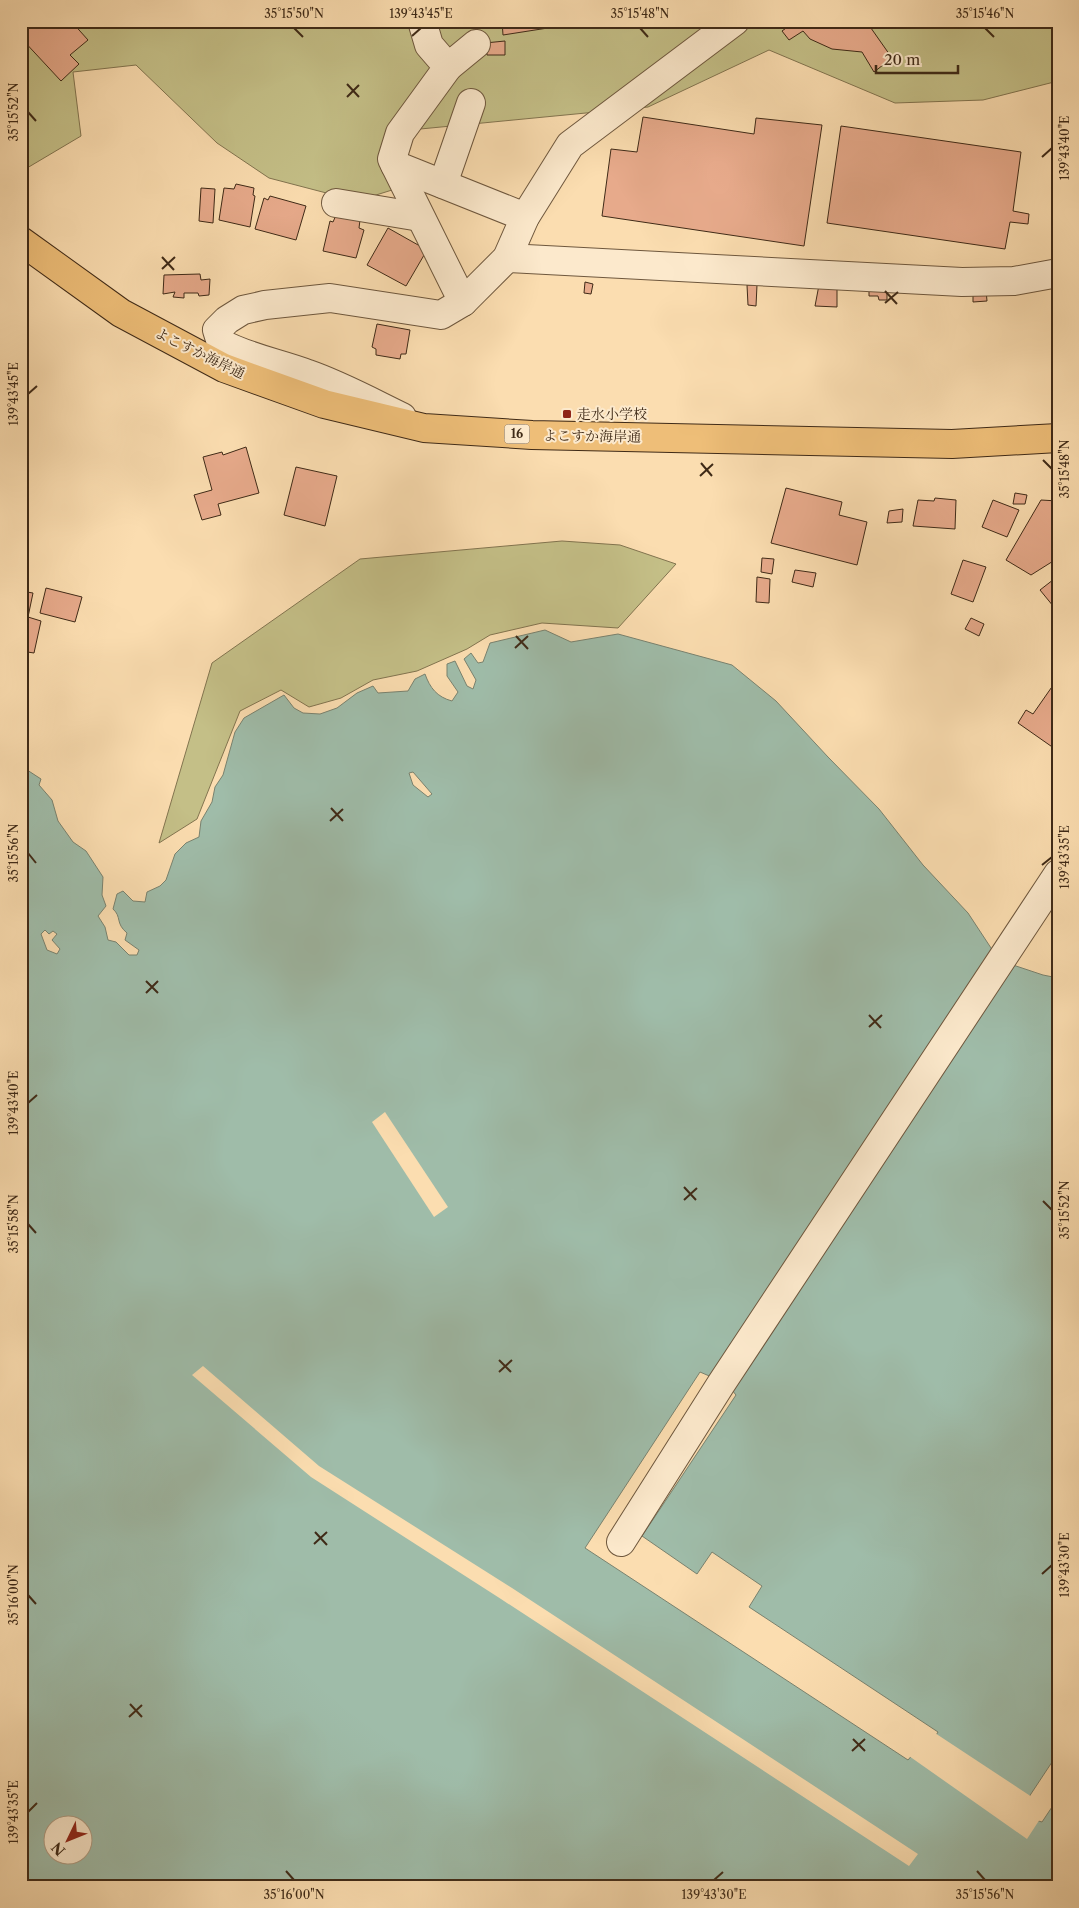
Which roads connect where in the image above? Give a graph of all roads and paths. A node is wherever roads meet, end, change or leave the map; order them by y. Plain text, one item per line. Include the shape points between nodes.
1 (422, 21) edge
2 (735, 21) edge
3 (476, 44) dead end
4 (448, 67) junction
5 (471, 103) dead end
6 (395, 165) junction
7 (444, 184) junction
8 (336, 203) dead end
9 (420, 217) junction
10 (525, 217) junction
11 (21, 242) edge
12 (507, 258) junction
13 (1058, 273) edge
14 (462, 302) junction
15 (424, 428) junction
16 (1058, 438) edge
17 (1058, 874) edge
18 (621, 1542) dead end

1 - 4 street via 429,45
2 - 10 street via 570,145
3 - 4 street
4 - 6 street via 400,133 392,159
5 - 7 street
6 - 7 street
6 - 9 street
7 - 10 street
8 - 9 street
9 - 14 street
10 - 12 street
11 - 15 highway, よこすか海岸通 / 16 via 121,313 224,368 324,404
12 - 13 street via 962,282 1014,281
12 - 14 street
14 - 15 street via 440,315 330,298 265,305 243,310 217,330 221,344 237,352 308,374
15 - 16 highway, よこすか海岸通 / 16 via 532,435 942,444
17 - 18 street via 721,1384

